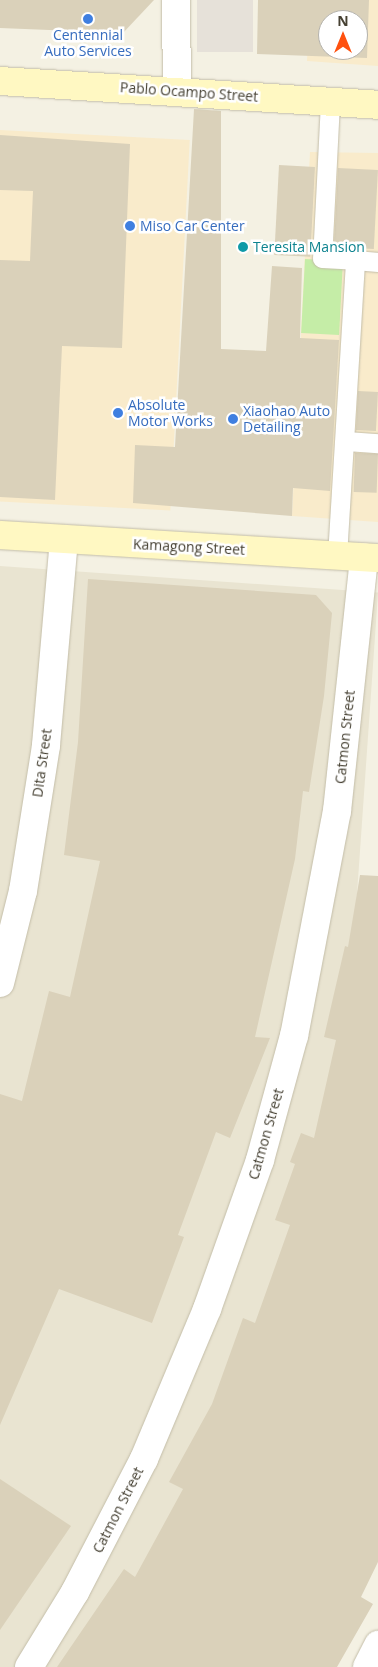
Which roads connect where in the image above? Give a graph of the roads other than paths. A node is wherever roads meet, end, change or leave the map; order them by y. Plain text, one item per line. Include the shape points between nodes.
1 (176, 0) edge
2 (0, 81) edge
3 (177, 91) junction
4 (330, 102) junction
5 (378, 105) edge
6 (355, 260) junction
7 (378, 262) edge
8 (346, 441) junction
9 (378, 443) edge
10 (0, 535) edge
11 (64, 540) junction
12 (338, 556) junction
13 (371, 558) edge
14 (0, 983) edge
15 (378, 1645) edge
16 (29, 1667) edge
17 (367, 1667) edge

1 - 3 street
2 - 3 main road, Pablo Ocampo Street
3 - 4 main road, Pablo Ocampo Street
4 - 5 main road, Pablo Ocampo Street
4 - 6 lane via 322,258
6 - 7 lane
6 - 8 lane
8 - 9 lane
8 - 12 lane
10 - 11 main road, Kamagong Street
11 - 12 main road, Kamagong Street
11 - 14 street, Dita Street via 46,745 22,892
12 - 13 main road, Kamagong Street
13 - 16 street, Catmon Street via 338,811 294,1036 260,1160 207,1309 144,1459 76,1592
15 - 17 street

